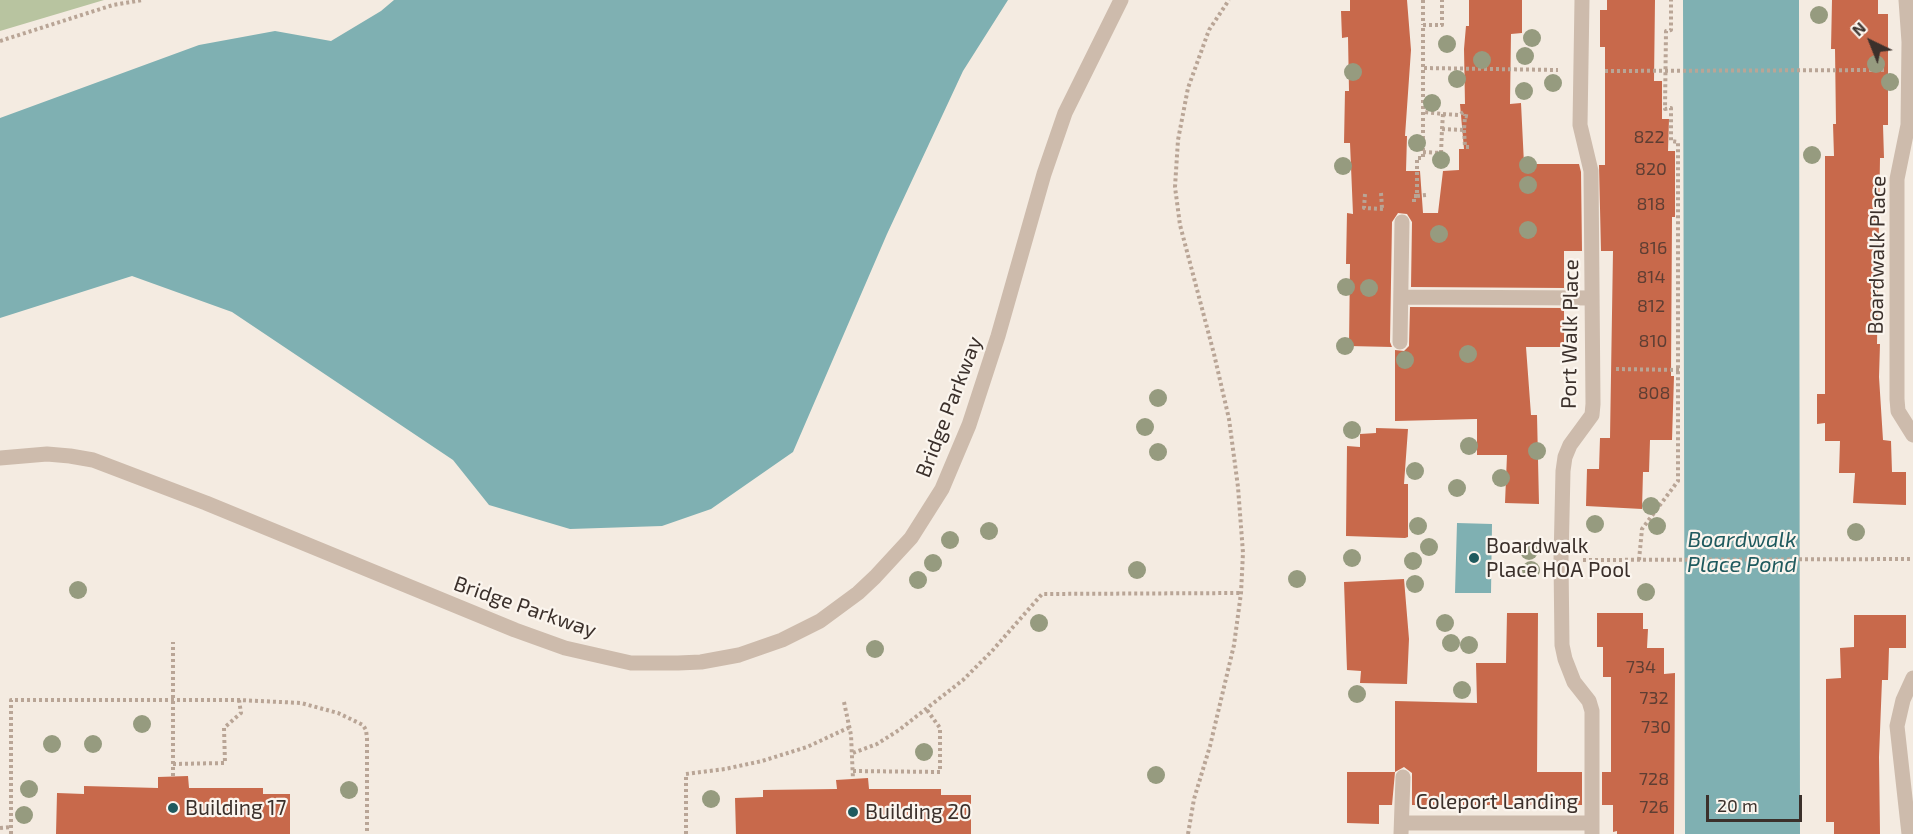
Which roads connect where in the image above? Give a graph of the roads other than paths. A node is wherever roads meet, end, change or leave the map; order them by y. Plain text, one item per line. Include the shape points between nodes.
1 (1121, 0) edge
2 (1582, 0) edge
3 (1906, 0) edge
4 (1401, 222) road end
5 (1401, 297) junction
6 (1592, 298) junction
7 (1400, 342) dead end
8 (1913, 435) edge
9 (0, 458) edge
10 (1913, 678) edge
11 (1403, 777) dead end
12 (1401, 828) edge
13 (1592, 829) edge
14 (1909, 834) edge

1 - 9 street, Bridge Parkway via 1065,113 984,381 962,446 942,489 911,538 875,577 820,621 782,640 739,656 701,662 631,663 565,648 93,460 47,454
2 - 6 street, Port Walk Place via 1580,125 1591,171
3 - 8 street, Boardwalk Place via 1908,125 1897,179 1897,369 1898,411
4 - 5 street
5 - 6 street
5 - 7 street
6 - 13 street, Port Walk Place via 1592,415 1565,457 1561,561 1562,645 1574,682 1592,711
10 - 14 street via 1897,726
11 - 12 street, Coleport Landing
12 - 13 street, Coleport Landing

